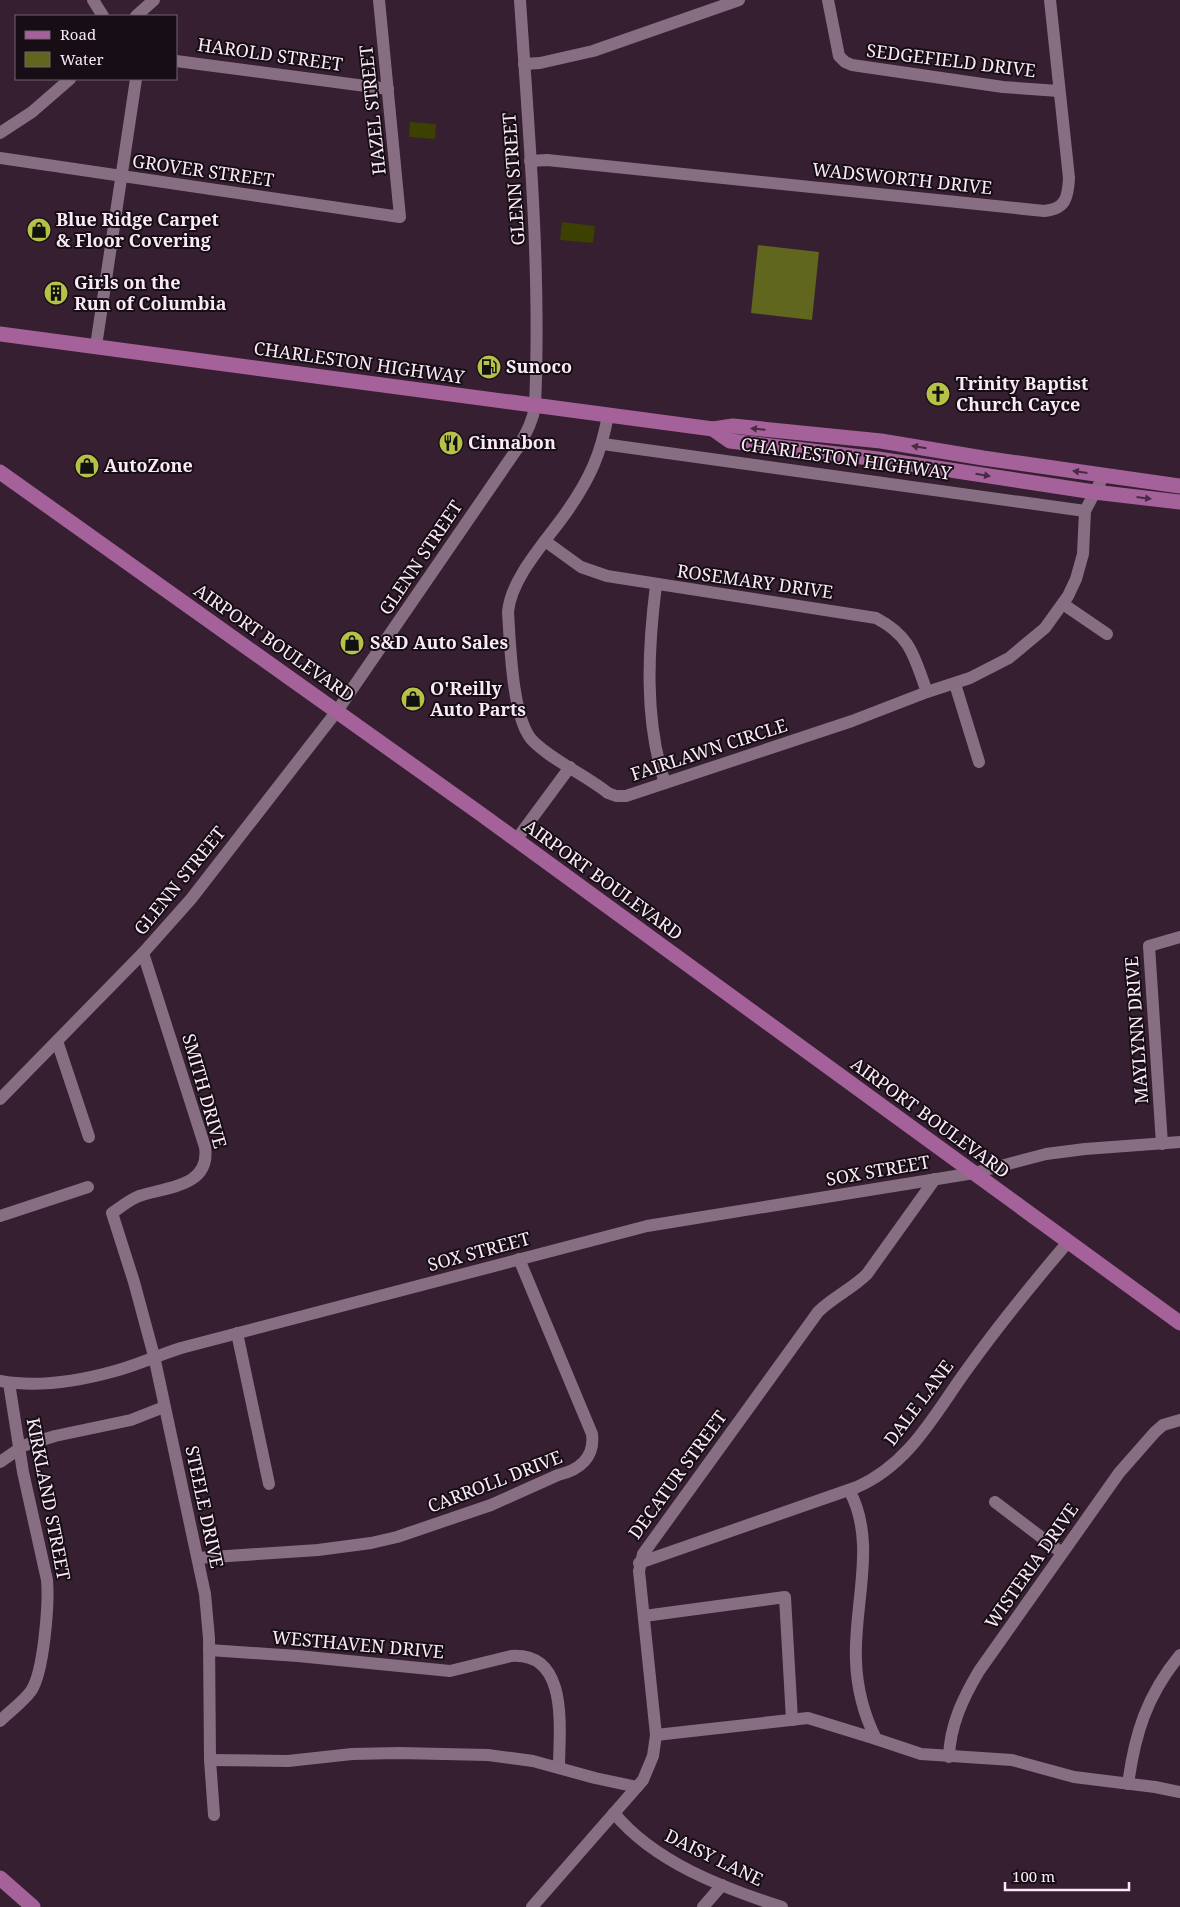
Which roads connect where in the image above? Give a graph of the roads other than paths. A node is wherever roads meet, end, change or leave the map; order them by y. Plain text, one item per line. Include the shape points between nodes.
1 (93, 0) edge
2 (154, 0) edge
3 (379, 0) edge
4 (520, 0) edge
5 (739, 0) edge
6 (828, 0) edge
7 (1050, 0) edge
8 (102, 15) edge
9 (137, 15) edge
10 (178, 61) edge
11 (524, 64) junction
12 (69, 80) edge
13 (136, 80) edge
14 (388, 89) junction
15 (1059, 91) junction
16 (0, 133) edge
17 (0, 158) edge
18 (530, 161) junction
19 (121, 177) junction
20 (400, 217) joint
21 (0, 334) edge
22 (96, 346) junction
23 (535, 406) junction
24 (608, 415) junction
25 (713, 429) junction
26 (603, 444) junction
27 (0, 472) edge
28 (1104, 475) junction
29 (1180, 486) edge
30 (1094, 492) junction
31 (1180, 502) edge
32 (1085, 511) junction
33 (545, 542) junction
34 (656, 585) junction
35 (1064, 604) junction
36 (1107, 634) dead end
37 (955, 684) junction
38 (927, 692) junction
39 (337, 711) junction
40 (979, 762) dead end
41 (570, 767) junction
42 (665, 783) junction
43 (516, 840) junction
44 (1180, 937) edge
45 (143, 953) junction
46 (57, 1041) junction
47 (0, 1099) edge
48 (88, 1137) dead end
49 (1180, 1142) edge
50 (1162, 1144) junction
51 (974, 1173) junction
52 (935, 1179) junction
53 (88, 1187) dead end
54 (112, 1213) joint
55 (0, 1216) edge
56 (1068, 1242) junction
57 (519, 1259) junction
58 (1180, 1322) edge
59 (237, 1334) junction
60 (154, 1356) junction
61 (4, 1382) edge
62 (164, 1407) junction
63 (1180, 1420) edge
64 (19, 1448) junction
65 (0, 1462) edge
66 (269, 1484) dead end
67 (849, 1490) junction
68 (995, 1502) dead end
69 (1062, 1553) junction
70 (198, 1558) junction
71 (640, 1563) junction
72 (644, 1616) junction
73 (209, 1650) junction
74 (1180, 1655) edge
75 (792, 1720) junction
76 (0, 1721) edge
77 (656, 1735) junction
78 (876, 1739) junction
79 (949, 1756) junction
80 (210, 1760) junction
81 (559, 1768) junction
82 (1128, 1784) junction
83 (637, 1787) junction
84 (1180, 1792) edge
85 (614, 1813) junction
86 (214, 1815) dead end
87 (0, 1878) edge
88 (722, 1885) junction
89 (33, 1907) edge
90 (532, 1907) edge
91 (703, 1907) edge
92 (782, 1907) edge

1 - 8 street
2 - 9 street
3 - 14 street, HAZEL STREET
4 - 11 street, GLENN STREET
5 - 11 street via 593,50
6 - 15 street, SEDGEFIELD DRIVE via 839,56 852,65 1003,87
7 - 15 street, WADSWORTH DRIVE
10 - 14 street, HAROLD STREET
11 - 18 street, GLENN STREET
12 - 16 street via 32,112
13 - 19 street
14 - 20 street, HAZEL STREET
15 - 18 street, WADSWORTH DRIVE via 1069,178 1067,196 1054,210 547,160
17 - 19 street, GROVER STREET
18 - 23 street, GLENN STREET via 538,306
19 - 20 street, GROVER STREET
19 - 22 street
21 - 22 main road, CHARLESTON HIGHWAY
22 - 23 main road, CHARLESTON HIGHWAY
23 - 24 main road, CHARLESTON HIGHWAY
23 - 39 street, GLENN STREET via 531,424 519,446
24 - 25 main road, CHARLESTON HIGHWAY
24 - 26 street, FAIRLAWN CIRCLE
28 -> 25 main road, CHARLESTON HIGHWAY via 881,441 733,426
25 -> 30 main road, CHARLESTON HIGHWAY via 730,441 878,459
26 - 32 street, CHARLESTON HIGHWAY
26 - 33 street, FAIRLAWN CIRCLE via 584,485
27 - 39 main road, AIRPORT BOULEVARD
28 - 29 main road, CHARLESTON HIGHWAY
28 - 30 street, FAIRLAWN CIRCLE
30 -> 31 main road, CHARLESTON HIGHWAY
30 - 32 street, FAIRLAWN CIRCLE
32 - 35 street, FAIRLAWN CIRCLE via 1083,554
33 - 34 street, ROSEMARY DRIVE via 590,570
33 - 41 street, FAIRLAWN CIRCLE via 511,594 508,612 512,656 523,725 533,740
34 - 38 street, ROSEMARY DRIVE via 876,618 892,627 904,640
34 - 42 street via 651,703 653,730
35 - 36 street
35 - 37 street, FAIRLAWN CIRCLE via 1024,647 985,671
37 - 38 street, FAIRLAWN CIRCLE
37 - 40 street
38 - 42 street, FAIRLAWN CIRCLE via 843,724
39 - 43 main road, AIRPORT BOULEVARD
39 - 45 street, GLENN STREET via 191,899
41 - 42 street, FAIRLAWN CIRCLE via 616,796 626,796
41 - 43 street
43 - 51 main road, AIRPORT BOULEVARD
44 - 50 street, MAYLYNN DRIVE via 1149,946
45 - 46 street, GLENN STREET
45 - 54 street, SMITH DRIVE via 205,1147 206,1164 196,1178 139,1196
46 - 47 street, GLENN STREET
46 - 48 street
49 - 50 street, SOX STREET
50 - 51 street, SOX STREET via 1046,1154
51 - 52 street, SOX STREET
51 - 56 main road, AIRPORT BOULEVARD
52 - 57 street, SOX STREET via 647,1226
52 - 71 street, DECATUR STREET via 867,1274 818,1312 647,1546
53 - 55 street
54 - 60 street, STEELE DRIVE
56 - 58 main road, AIRPORT BOULEVARD
56 - 67 street, DALE LANE via 990,1339 909,1450 881,1475
57 - 59 street, SOX STREET
57 - 70 street, CARROLL DRIVE via 592,1434 593,1442 584,1463 568,1473 491,1505 371,1543
59 - 60 street, SOX STREET
59 - 66 street
60 - 61 street, SOX STREET via 116,1371 73,1380
60 - 62 street, STEELE DRIVE
61 - 64 street, KIRKLAND STREET
62 - 64 street via 131,1420 55,1436
62 - 70 street, STEELE DRIVE
63 - 69 street, WISTERIA DRIVE via 1163,1425 1136,1452
64 - 65 street
64 - 76 street, KIRKLAND STREET via 48,1588 36,1681 25,1698
67 - 71 street, DALE LANE
67 - 78 street via 859,1515 862,1550 856,1642 858,1679 865,1714
68 - 69 street
69 - 79 street, WISTERIA DRIVE via 969,1687 954,1721
70 - 73 street, STEELE DRIVE via 205,1594
71 - 72 street, DECATUR STREET
72 - 75 street via 785,1597
72 - 77 street, DECATUR STREET
73 - 80 street, STEELE DRIVE
73 - 81 street, WESTHAVEN DRIVE via 450,1671 511,1656 529,1657 544,1667 556,1690
74 - 82 street via 1160,1682 1143,1715
75 - 77 street
75 - 78 street via 808,1718
77 - 83 street, DECATUR STREET via 648,1772
78 - 79 street via 920,1754
79 - 82 street via 1012,1760 1074,1777
80 - 81 street via 288,1761 399,1753 488,1755
80 - 86 street, STEELE DRIVE
81 - 83 street
82 - 84 street
83 - 85 street, DECATUR STREET
85 - 88 street, DAISY LANE via 649,1846
85 - 90 street, DECATUR STREET
87 - 89 main road
88 - 91 street
88 - 92 street, DAISY LANE

